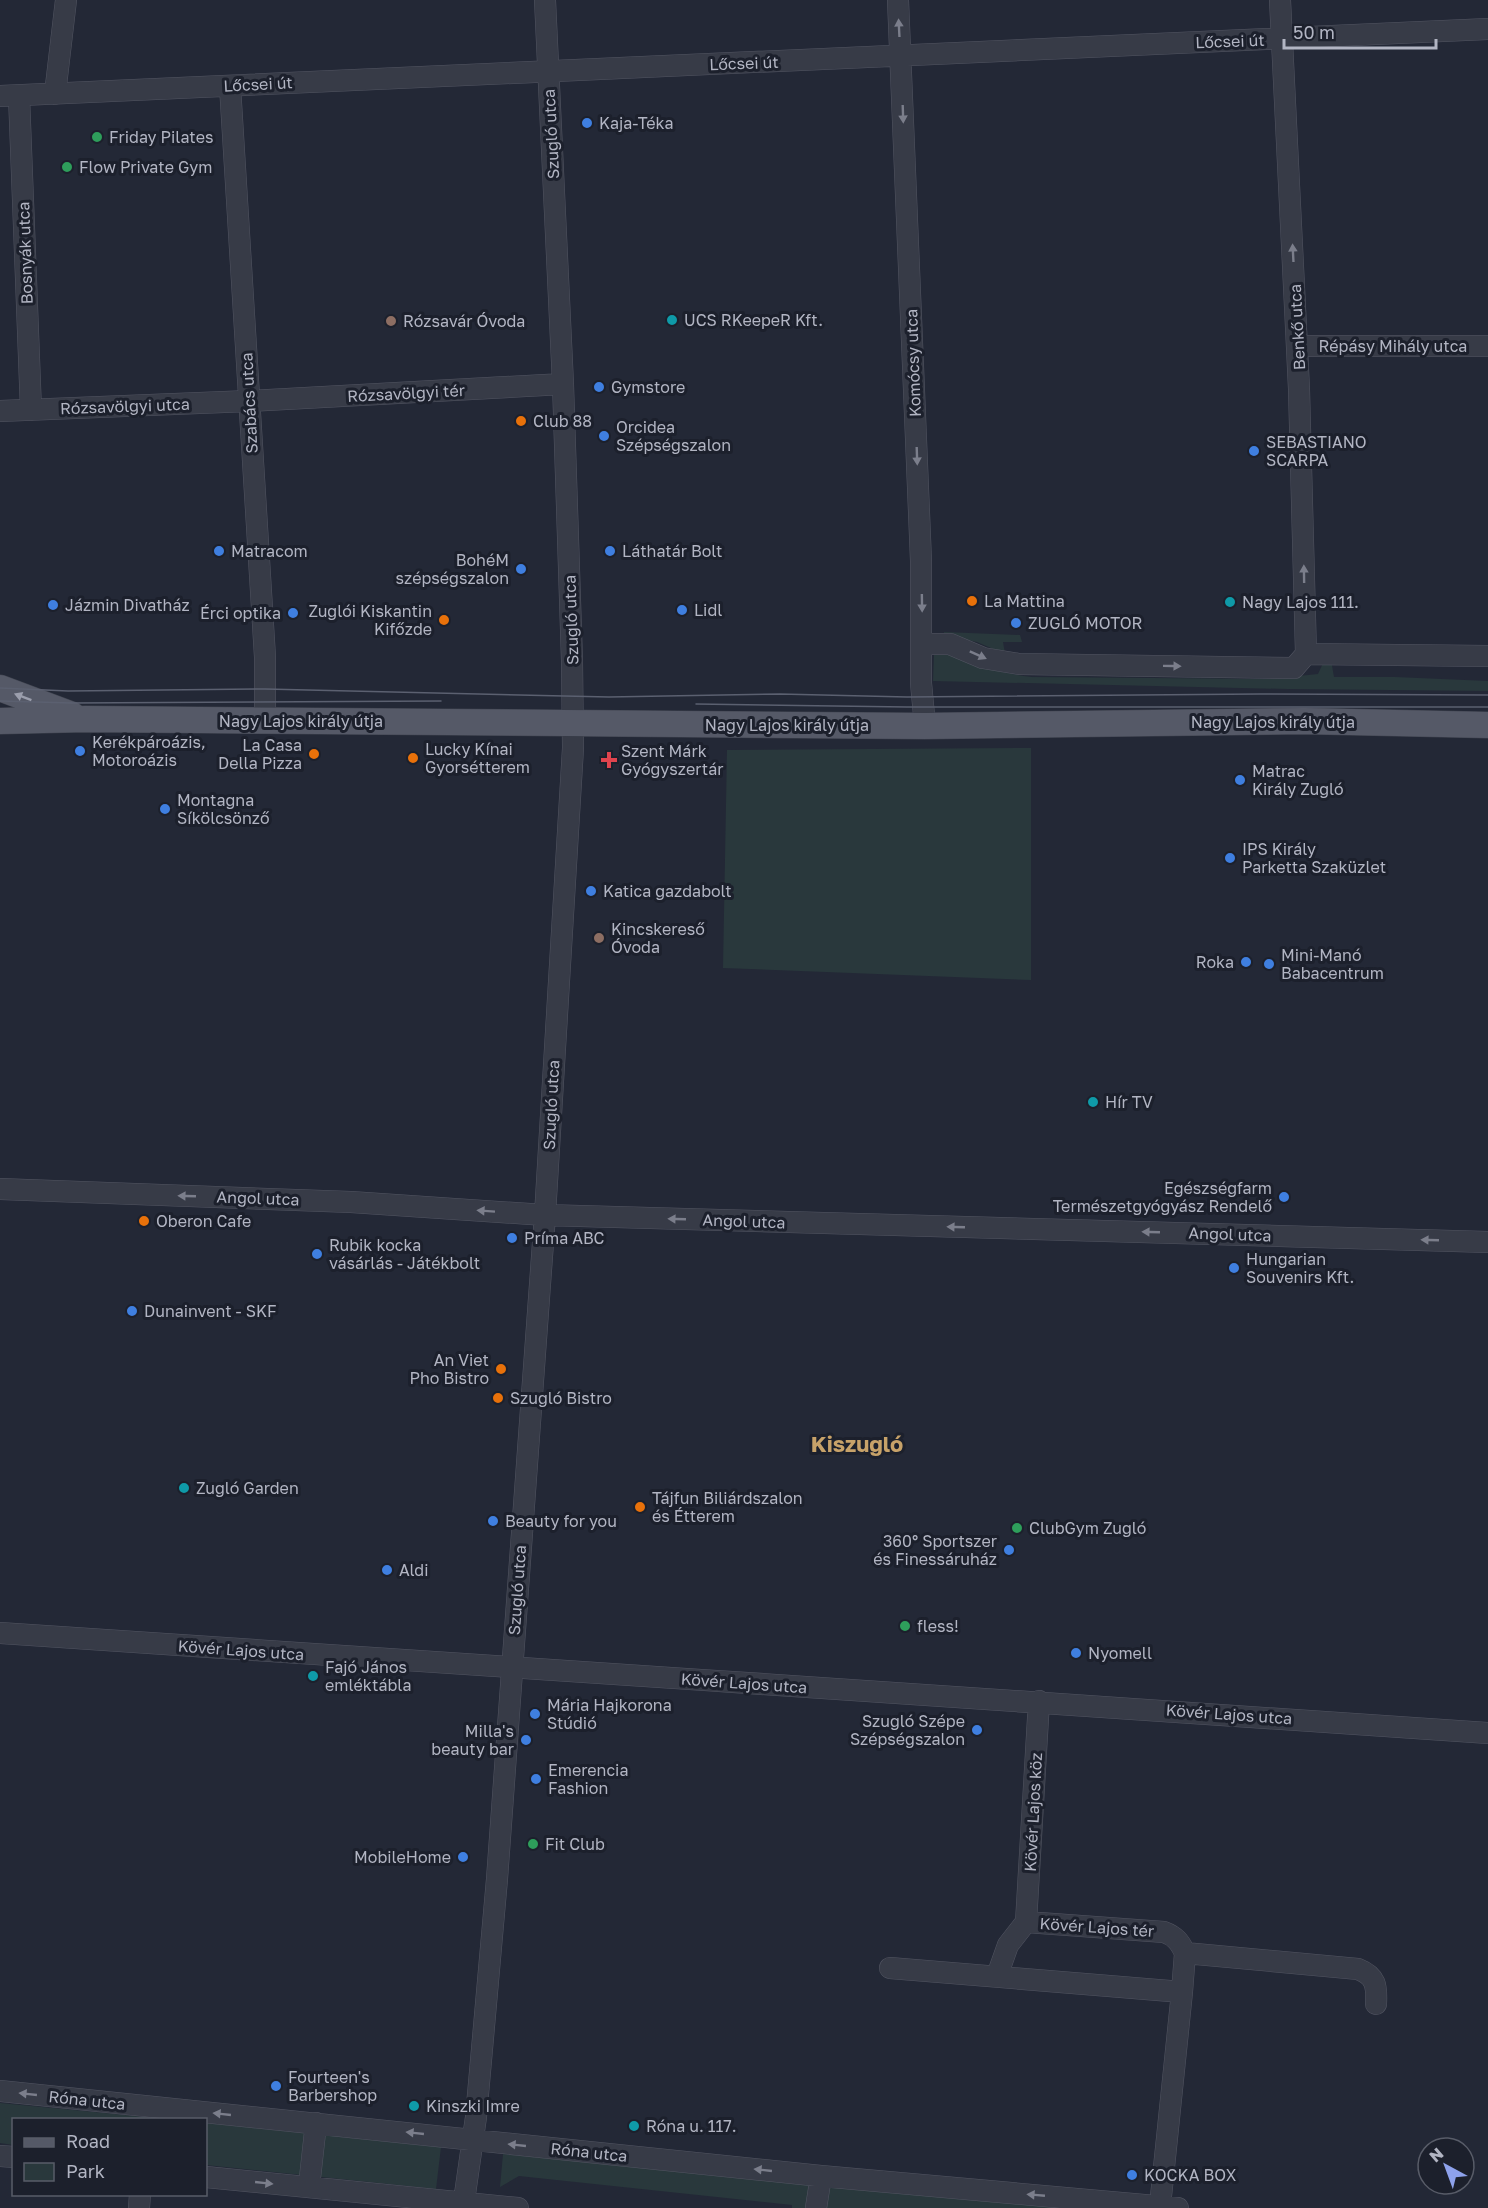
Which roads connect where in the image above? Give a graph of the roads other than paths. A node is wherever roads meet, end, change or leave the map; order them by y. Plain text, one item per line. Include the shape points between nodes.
1 (66, 0) edge
2 (545, 0) edge
3 (898, 0) edge
4 (1280, 0) edge
5 (1488, 29) edge
6 (1282, 39) junction
7 (900, 56) junction
8 (548, 70) junction
9 (230, 86) junction
10 (55, 94) junction
11 (10, 96) edge
12 (1298, 346) junction
13 (1488, 346) edge
14 (562, 384) junction
15 (249, 401) junction
16 (31, 410) junction
17 (0, 411) edge
18 (922, 644) junction
19 (1306, 654) junction
20 (1488, 656) edge
21 (0, 688) edge
22 (86, 719) junction
23 (0, 721) edge
24 (265, 721) junction
25 (574, 724) junction
26 (1488, 725) edge
27 (925, 726) junction
28 (0, 1189) edge
29 (544, 1215) junction
30 (1488, 1242) edge
31 (0, 1633) edge
32 (512, 1669) junction
33 (1039, 1701) junction
34 (1488, 1733) edge
35 (1026, 1922) junction
36 (1185, 1953) junction
37 (890, 1968) dead end
38 (997, 1976) junction
39 (1182, 1992) junction
40 (1376, 2004) dead end
41 (0, 2091) edge
42 (147, 2113) edge
43 (316, 2123) junction
44 (474, 2140) junction
45 (821, 2176) junction
46 (207, 2177) edge
47 (309, 2187) junction
48 (1077, 2203) edge
49 (463, 2206) edge
50 (1169, 2207) edge
51 (518, 2208) edge
52 (816, 2208) edge

1 - 10 street
2 - 8 street, Szugló utca
7 -> 3 street, Komócsy utca
4 - 6 street, Benkő utca
5 - 6 street, Lőcsei út
6 - 7 street, Lőcsei út
12 -> 6 street, Benkő utca
7 - 8 street, Lőcsei út
7 -> 18 street, Komócsy utca
8 - 9 street, Lőcsei út
8 - 14 street, Szugló utca
9 - 10 street, Lőcsei út
9 - 15 street, Szabács utca
10 - 11 street, Lőcsei út
11 - 16 street, Bosnyák utca
12 - 13 street, Répásy Mihály utca
19 -> 12 street, Benkő utca
14 - 15 street, Rózsavölgyi tér
14 - 25 street, Szugló utca
15 - 16 street, Rózsavölgyi utca
15 - 24 street, Szabács utca via 265,657
16 - 17 street, Rózsavölgyi utca
18 -> 19 street via 950,644 983,658 1019,664 1294,668
18 - 27 street, Komócsy utca
19 - 20 street
22 -> 21 main road, Nagy Lajos király útja
22 - 23 main road, Nagy Lajos király útja
22 - 24 main road, Nagy Lajos király útja
24 - 25 main road, Nagy Lajos király útja
25 - 27 main road, Nagy Lajos király útja
25 - 29 street, Szugló utca
26 - 27 main road, Nagy Lajos király útja via 1293,721
29 -> 28 street, Angol utca via 351,1202
30 -> 29 street, Angol utca
29 - 32 street, Szugló utca
31 - 32 street, Kövér Lajos utca
32 - 33 street, Kövér Lajos utca
32 - 44 street, Szugló utca
33 - 34 street, Kövér Lajos utca
33 - 35 street, Kövér Lajos köz
35 - 36 street, Kövér Lajos tér via 1164,1932 1173,1936
35 - 38 street, Kövér Lajos tér via 1008,1945
36 - 39 street
36 - 40 street via 1358,1969 1373,1980
37 - 38 street
38 - 39 street
39 - 50 street
42 -> 41 street, Róna utca
43 -> 42 street, Róna utca
44 -> 43 street, Róna utca
43 - 47 street
45 -> 44 street, Róna utca
44 - 49 street, Szugló utca
48 -> 45 street, Róna utca
45 - 52 street
46 -> 47 street
47 - 49 street
48 - 50 street, Róna utca
49 - 51 street

